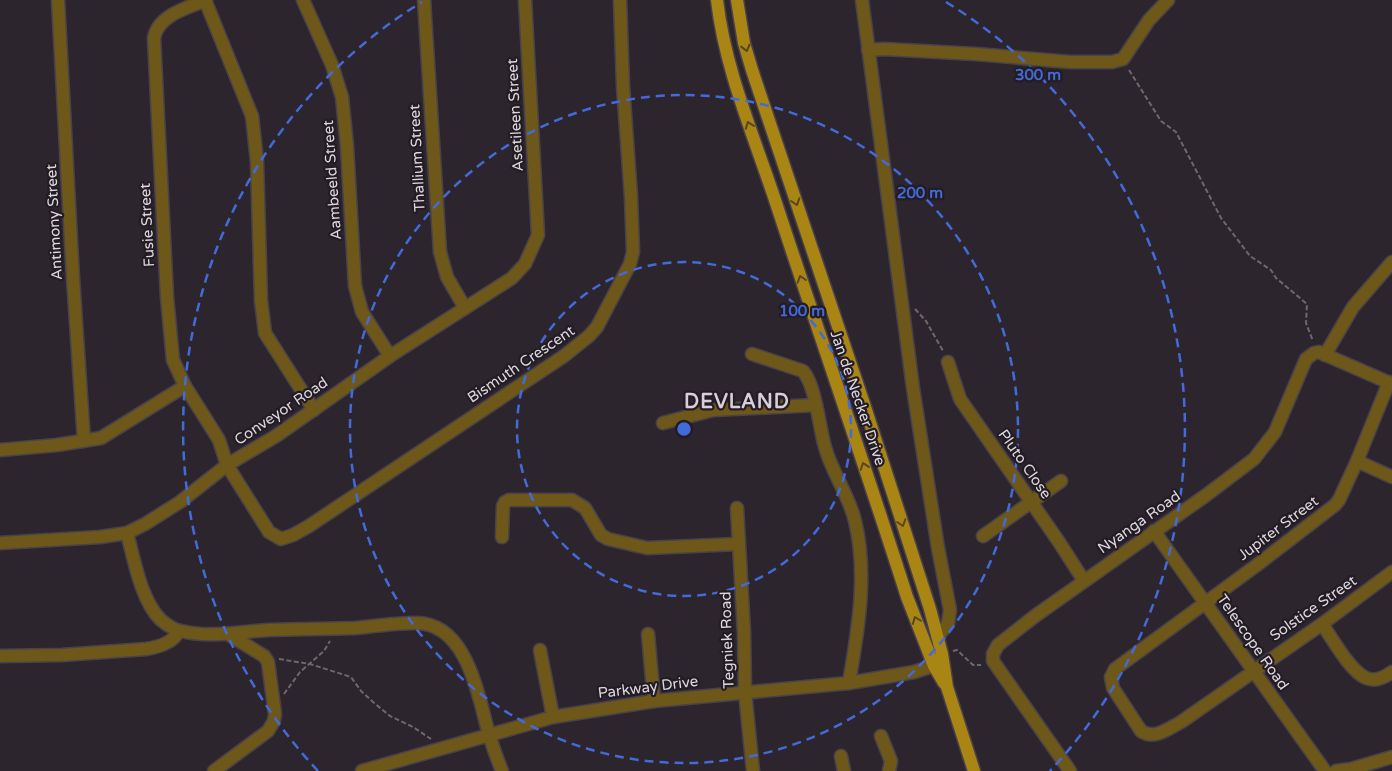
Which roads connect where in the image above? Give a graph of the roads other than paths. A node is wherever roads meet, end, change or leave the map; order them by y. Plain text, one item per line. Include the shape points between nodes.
1 (58, 0) edge
2 (205, 0) edge
3 (303, 0) edge
4 (424, 0) edge
5 (525, 0) edge
6 (620, 0) edge
7 (718, 0) edge
8 (737, 0) edge
9 (862, 0) edge
10 (1168, 0) edge
11 (868, 50) junction
12 (538, 228) joint
13 (1392, 262) edge
14 (465, 308) junction
15 (1322, 353) junction
16 (752, 354) dead end
17 (390, 356) junction
18 (948, 362) road end
19 (1390, 383) edge
20 (185, 386) junction
21 (816, 405) junction
22 (314, 410) junction
23 (663, 423) dead end
24 (84, 442) junction
25 (0, 450) edge
26 (1357, 461) junction
27 (227, 465) junction
28 (1392, 477) edge
29 (1061, 481) dead end
30 (1031, 502) junction
31 (737, 508) dead end
32 (1154, 531) junction
33 (127, 533) junction
34 (983, 536) dead end
35 (502, 537) dead end
36 (0, 542) edge
37 (738, 544) junction
38 (1392, 572) edge
39 (1084, 581) junction
40 (1205, 603) junction
41 (1322, 624) junction
42 (179, 631) junction
43 (228, 634) junction
44 (648, 634) dead end
45 (938, 636) junction
46 (540, 650) dead end
47 (0, 656) edge
48 (940, 661) junction
49 (1253, 671) junction
50 (1392, 672) edge
51 (849, 683) junction
52 (745, 692) junction
53 (654, 701) junction
54 (552, 717) junction
55 (489, 734) junction
56 (881, 736) dead end
57 (841, 756) dead end
58 (1392, 757) edge
59 (214, 771) edge
60 (362, 771) edge
61 (502, 771) edge
62 (753, 771) edge
63 (844, 771) edge
64 (888, 771) edge
65 (974, 771) edge
66 (1070, 771) edge
67 (1325, 771) edge
68 (1336, 771) edge

1 - 24 street, Antimony Street
2 - 20 street, Fusie Street via 165,19 154,38 167,297 174,360
2 - 22 street via 252,116 257,162 263,326
3 - 17 street, Aambeeld Street via 332,65 342,97 355,286 359,304
4 - 14 street, Thallium Street via 440,252 447,277
5 - 12 street, Asetileen Street
6 - 27 street, Bismuth Crescent via 633,252 597,327 564,356 287,538 269,532
48 -> 7 main road, Jan de Necker Drive via 907,598 736,89
8 -> 45 main road, Jan de Necker Drive via 752,70
9 - 11 street
10 - 11 street via 1149,20 1123,59 1112,62
11 - 45 street via 935,529 950,610 948,624
12 - 14 street, Conveyor Road via 535,244 525,264 512,278
13 - 15 street, Nyanga Road via 1353,307
14 - 17 street, Conveyor Road
15 - 19 street
15 - 32 street, Nyanga Road via 1314,353 1306,359 1275,432 1254,459
16 - 21 street via 803,371
17 - 22 street, Conveyor Road
18 - 30 street, Pluto Close via 960,400
19 - 26 street, Jupiter Street
20 - 24 street via 114,432
20 - 27 street, Fusie Street via 219,440
21 - 23 street via 713,410
21 - 51 street via 825,448 855,520 860,558 860,613
22 - 27 street, Conveyor Road
24 - 25 street
26 - 28 street
26 - 40 street, Jupiter Street via 1335,505
27 - 33 street, Conveyor Road via 180,502
29 - 30 street
30 - 34 street
30 - 39 street, Pluto Close
31 - 37 street, Tegniek Road
32 - 39 street, Nyanga Road
32 - 40 street, Telescope Road
33 - 36 street, Conveyor Road
33 - 42 street via 150,605 162,620
35 - 37 street via 502,506 505,502 572,500 585,508 601,535 608,538 647,548
37 - 52 street, Tegniek Road
38 - 41 street, Solstice Street
39 - 66 street, Nyanga Road via 998,645 993,654 993,661
40 - 49 street, Telescope Road
40 - 49 street, Jupiter Street via 1112,672 1110,681 1113,688 1134,723 1144,733 1163,732
41 - 49 street, Solstice Street
41 - 50 street via 1352,666 1364,677 1377,679
42 - 43 street
42 - 47 street via 166,643 146,649
43 - 55 street via 424,623 444,633 465,658
43 - 59 street via 264,656 268,662 275,706 274,721 268,731
44 - 53 street
45 - 48 main road, Jan de Necker Drive
46 - 54 street
48 - 51 street, Parkway Drive via 914,672
48 - 65 main road, Jan de Necker Drive
49 - 67 street, Telescope Road
51 - 52 street, Parkway Drive
52 - 53 street, Parkway Drive
52 - 62 street, Tegniek Road
53 - 54 street, Parkway Drive
54 - 55 street, Parkway Drive
55 - 60 street, Parkway Drive
55 - 61 street
56 - 64 street via 891,761
57 - 63 street
58 - 68 street

